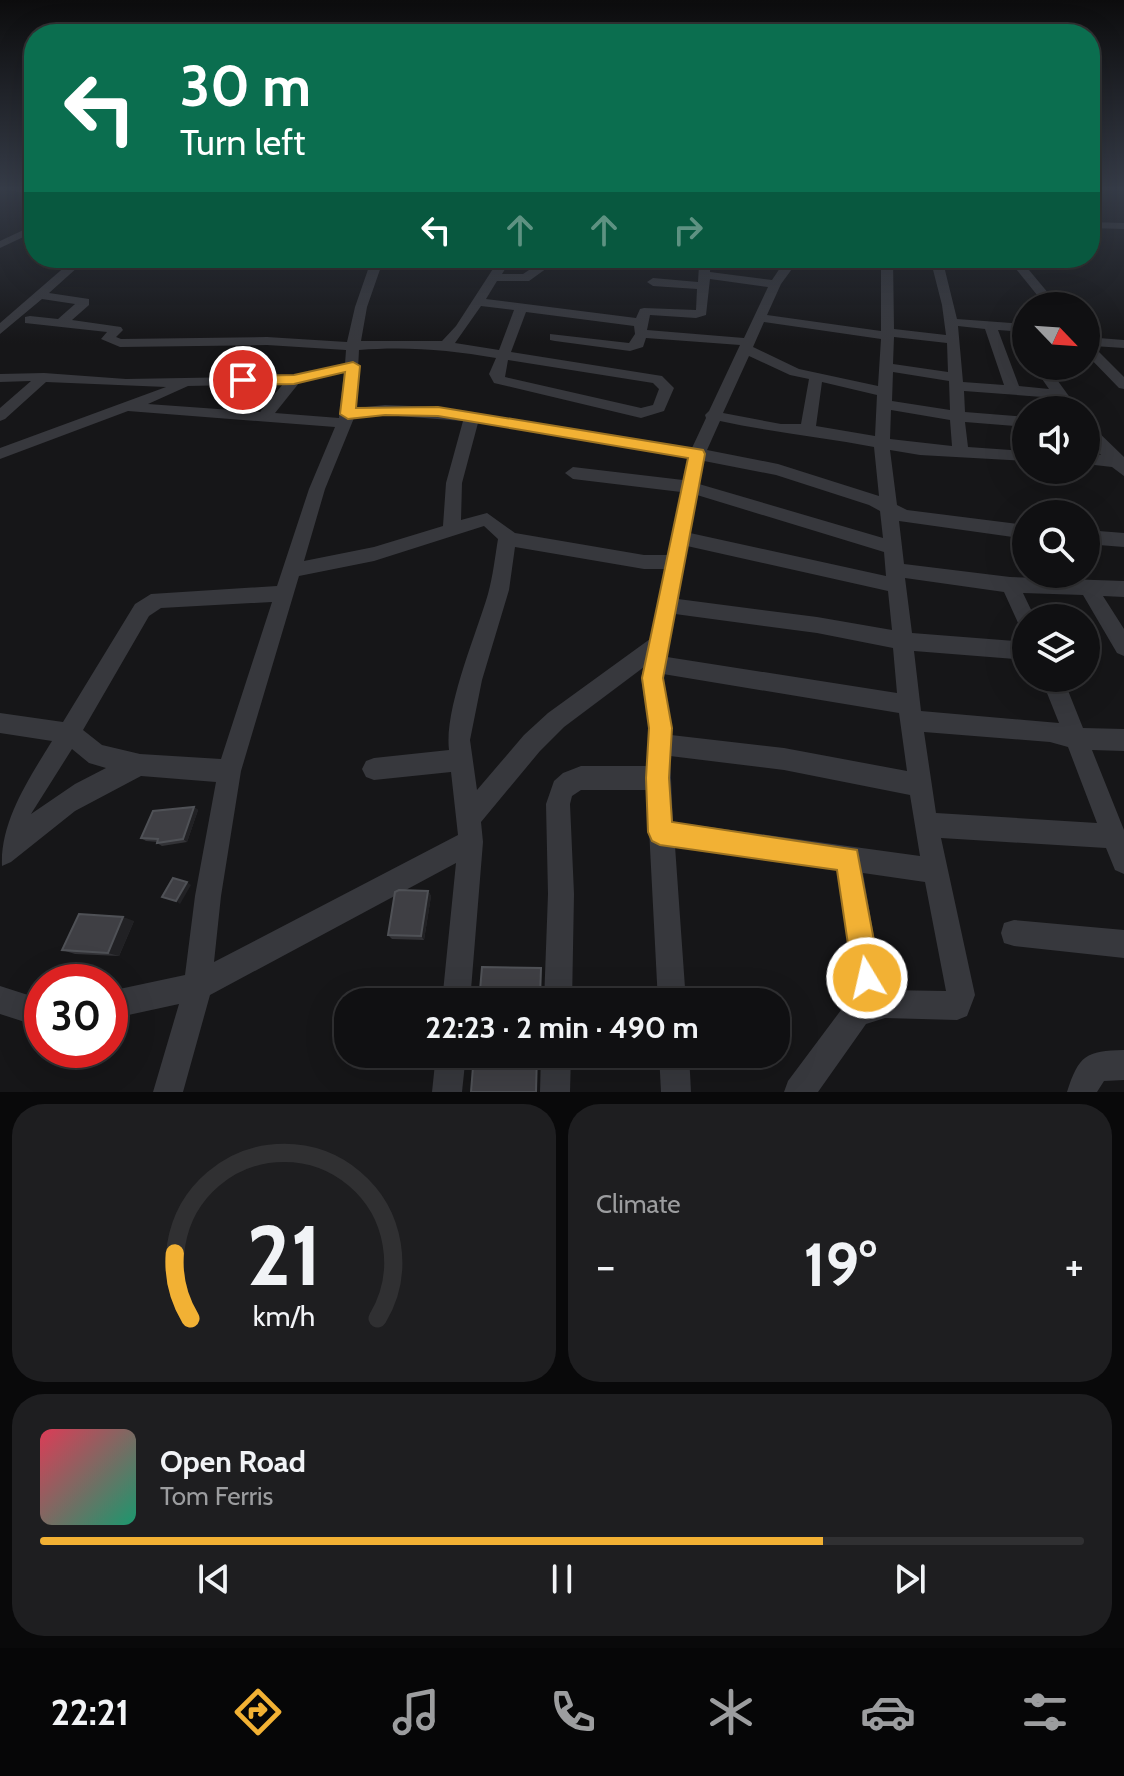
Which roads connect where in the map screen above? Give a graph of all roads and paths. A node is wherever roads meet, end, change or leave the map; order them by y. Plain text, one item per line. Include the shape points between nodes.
1 (70, 268) edge
2 (375, 268) edge
3 (499, 268) edge
4 (540, 268) edge
5 (787, 268) edge
6 (887, 268) edge
7 (940, 268) edge
8 (1021, 268) edge
9 (704, 270) edge
10 (493, 277) junction
11 (775, 284) junction
12 (1041, 292) edge
13 (39, 295) junction
14 (478, 302) junction
15 (522, 307) junction
16 (651, 311) junction
17 (565, 314) junction
18 (6, 318) edge
19 (760, 318) junction
20 (605, 319) junction
21 (30, 320) dead end
22 (950, 322) junction
23 (61, 323) junction
24 (990, 325) junction
25 (1012, 327) edge
26 (641, 328) junction
27 (0, 330) edge
28 (887, 334) junction
29 (555, 337) junction
30 (953, 340) junction
31 (596, 342) junction
32 (1100, 343) edge
33 (1124, 344) edge
34 (445, 345) junction
35 (746, 345) junction
36 (504, 355) junction
37 (353, 356) junction
38 (1100, 358) edge
39 (544, 361) junction
40 (885, 367) junction
41 (44, 377) junction
42 (0, 378) edge
43 (816, 378) junction
44 (294, 380) junction
45 (1050, 380) edge
46 (191, 381) junction
47 (958, 382) junction
48 (1123, 382) edge
49 (1013, 390) junction
50 (1060, 394) joint
51 (884, 398) junction
52 (131, 407) junction
53 (4, 409) edge
54 (712, 415) junction
55 (957, 416) junction
56 (264, 417) junction
57 (472, 417) junction
58 (347, 418) junction
59 (1012, 421) edge
60 (808, 429) junction
61 (1100, 443) edge
62 (882, 444) junction
63 (960, 452) junction
64 (0, 454) edge
65 (697, 454) junction
66 (1012, 455) edge
67 (1100, 461) edge
68 (1121, 465) edge
69 (573, 473) dead end
70 (690, 487) junction
71 (891, 508) junction
72 (452, 529) junction
73 (1012, 530) edge
74 (507, 537) junction
75 (681, 538) junction
76 (1100, 538) edge
77 (1124, 540) edge
78 (674, 562) junction
79 (897, 568) junction
80 (293, 570) junction
81 (1010, 585) joint
82 (1100, 587) edge
83 (1088, 588) edge
84 (1124, 589) edge
85 (286, 593) junction
86 (1019, 604) edge
87 (666, 605) junction
88 (903, 641) junction
89 (1124, 647) edge
90 (1012, 650) edge
91 (658, 653) junction
92 (1058, 692) edge
93 (910, 713) junction
94 (0, 723) edge
95 (69, 733) junction
96 (1076, 739) junction
97 (1124, 740) edge
98 (659, 744) junction
99 (463, 760) junction
100 (140, 765) junction
101 (374, 769) dead end
102 (229, 771) junction
103 (658, 778) junction
104 (920, 785) junction
105 (926, 825) junction
106 (471, 829) junction
107 (660, 832) junction
108 (1114, 836) junction
109 (3, 841) edge
110 (848, 859) junction
111 (1124, 861) edge
112 (936, 871) junction
113 (1014, 933) dead end
114 (1124, 944) edge
115 (198, 986) junction
116 (457, 988) edge
117 (558, 988) edge
118 (671, 988) edge
119 (0, 1000) edge
120 (128, 1001) edge
121 (872, 1007) junction
122 (24, 1008) edge
123 (1124, 1065) edge
124 (450, 1068) edge
125 (556, 1068) edge
126 (675, 1068) edge
127 (168, 1092) edge
128 (447, 1092) edge
129 (555, 1092) edge
130 (676, 1092) edge
131 (799, 1092) edge
132 (1082, 1092) edge

1 - 13 street
2 - 37 street
3 - 10 street
4 - 10 street via 525,278
5 - 11 street
6 - 28 street
7 - 22 street
8 - 12 street
9 - 11 street
9 - 16 street via 654,279
9 - 16 street via 700,314
10 - 14 street
11 - 19 street
13 - 18 street
13 - 23 street via 85,302
14 - 15 street
14 - 34 street
15 - 17 street
15 - 36 street
16 - 26 street via 644,312
17 - 20 street
17 - 29 street
18 - 27 street
19 - 28 street
19 - 35 street
20 - 26 street
20 - 31 street
21 - 23 street
22 - 24 street
22 - 30 street
23 - 37 street via 116,330 108,339 120,343 267,341
24 - 25 street
24 - 49 street
26 - 31 street via 636,346
26 - 35 street
28 - 30 street
28 - 40 street
29 - 31 street
29 - 39 street
30 - 47 street
32 - 33 street
34 - 36 street
34 - 37 street via 391,343
35 - 43 street via 787,369
35 - 54 street
36 - 39 street
36 - 39 street via 496,374 499,380 641,413 659,408 667,388 657,379
37 - 44 street
37 - 58 street
38 - 48 street
40 - 47 street
40 - 51 street
41 - 42 street
41 - 46 street
41 - 53 street
43 - 51 street
43 - 60 street
44 - 46 street
44 - 56 street
45 - 50 street
46 - 52 street
47 - 49 street
47 - 55 street
49 - 50 street
51 - 55 street
51 - 62 street
52 - 56 street
52 - 64 street
54 - 60 street
54 - 65 street
55 - 59 street
55 - 63 street
56 - 58 street
57 - 58 street via 385,410
57 - 65 street
57 - 72 street via 454,483
58 - 80 street via 317,489
60 - 62 street
61 - 68 street
62 - 63 street
62 - 71 street
63 - 66 street
65 - 70 street
65 - 71 street via 778,470
67 - 68 street
69 - 70 street
70 - 75 street
70 - 79 street
71 - 73 street via 904,516
71 - 79 street
72 - 74 street via 489,519
72 - 80 street via 374,554
74 - 78 street via 644,562
74 - 99 street via 499,590 459,740
75 - 78 street
75 - 79 street
76 - 77 street
78 - 87 street
79 - 81 street
79 - 88 street
80 - 85 street
81 - 86 street
82 - 84 street
83 - 89 street
85 - 95 street via 149,604
85 - 102 street
87 - 88 street
87 - 91 street
88 - 90 street
88 - 93 street
91 - 93 street
91 - 98 street via 652,678
91 - 106 street via 556,720 532,743
92 - 96 street
93 - 96 street
93 - 104 street
94 - 95 street
95 - 100 street via 97,755
95 - 109 street
96 - 97 street
96 - 108 street
98 - 103 street
98 - 104 street via 784,759
99 - 101 street
99 - 106 street
100 - 102 street
100 - 109 street via 100,782
102 - 115 street
103 - 107 street
103 - 117 street via 581,778 562,789
104 - 105 street
105 - 108 street
105 - 112 street
106 - 115 street
106 - 116 street
107 - 110 street
107 - 118 street
108 - 111 street
110 - 112 street
110 - 121 street
112 - 121 street via 961,995 957,1006
113 - 114 street
115 - 120 street
115 - 127 street
119 - 122 street
121 - 131 street via 857,1012
123 - 132 street via 1096,1066
124 - 128 street
125 - 129 street
126 - 130 street

